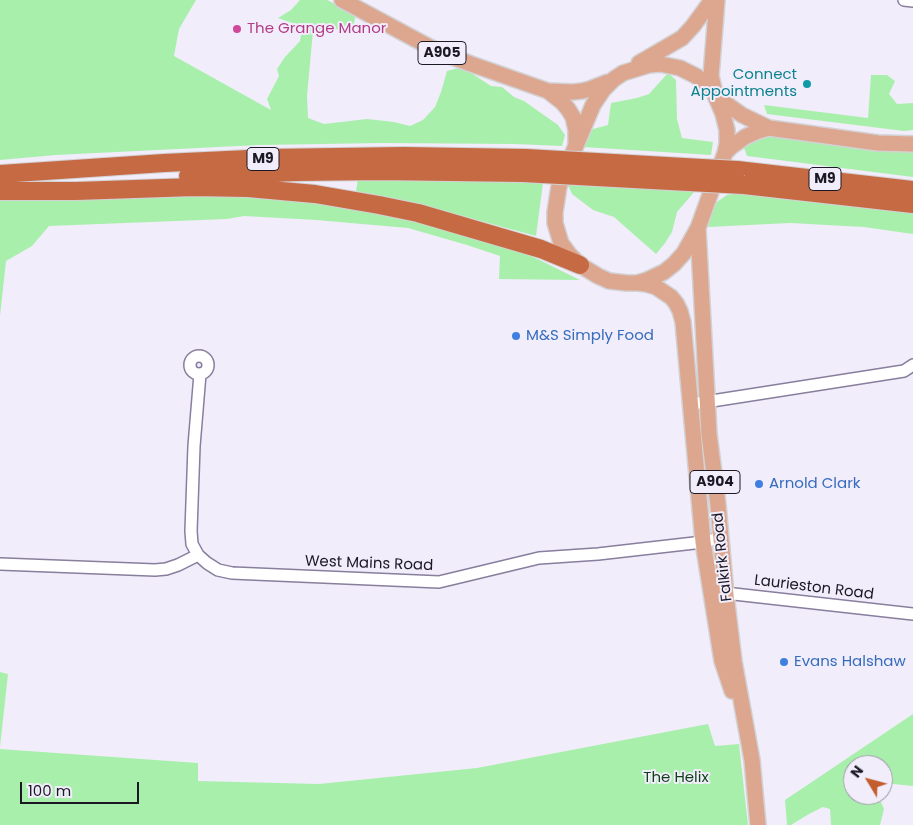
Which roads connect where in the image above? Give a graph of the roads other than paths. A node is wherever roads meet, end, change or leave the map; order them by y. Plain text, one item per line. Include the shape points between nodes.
1 (342, 0) edge
2 (712, 0) edge
3 (717, 0) edge
4 (904, 0) edge
5 (913, 1) edge
6 (618, 76) junction
7 (548, 91) junction
8 (716, 96) junction
9 (768, 128) junction
10 (913, 144) edge
11 (576, 147) junction
12 (725, 154) junction
13 (524, 165) junction
14 (0, 174) edge
15 (741, 178) junction
16 (0, 190) edge
17 (913, 190) edge
18 (913, 204) edge
19 (698, 228) junction
20 (580, 265) junction
21 (637, 282) junction
22 (913, 365) edge
23 (200, 374) dead end
24 (706, 402) junction
25 (691, 404) junction
26 (720, 538) junction
27 (703, 542) junction
28 (198, 555) junction
29 (0, 564) edge
30 (719, 597) junction
31 (913, 614) edge
32 (758, 825) edge

1 - 7 main road, A905 via 437,51
2 - 6 main road via 682,38
3 - 8 main road via 711,76
4 - 5 street
6 - 7 main road, A905 via 590,90
6 - 8 main road via 649,64 671,65 696,76
6 - 11 main road via 598,97
7 - 11 main road, A905 via 568,108 576,130
8 - 9 main road via 742,115
8 - 12 main road via 727,130
9 - 10 main road via 878,143
9 - 12 main road via 745,137
11 - 20 main road via 559,186 555,223 561,243
12 - 19 main road
13 - 14 highway, M9 via 403,156 269,158
13 - 15 highway, M9, bridge
13 - 16 highway, M9 via 435,171 196,176
15 - 17 highway, M9
15 - 18 highway, M9
16 - 20 highway via 219,187 322,195 398,208 439,219 541,249
19 - 21 main road via 674,264 657,276
19 - 24 main road, Falkirk Road / A904
20 - 21 main road via 610,281
21 - 25 main road, Falkirk Road / A904 via 663,291 680,311
22 - 24 street via 904,371
23 - 28 street via 191,531 192,544
24 - 25 street
24 - 26 main road, Falkirk Road / A904
25 - 27 main road, Falkirk Road / A904
26 - 27 street, West Mains Road
26 - 30 main road, Falkirk Road / A904
27 - 28 street, West Mains Road via 539,558 440,582 232,573 218,570
27 - 30 main road, Falkirk Road / A904
28 - 29 street via 166,569 155,570
30 - 31 street, Laurieston Road via 734,594
30 - 32 main road, Falkirk Road / A904 via 752,760

